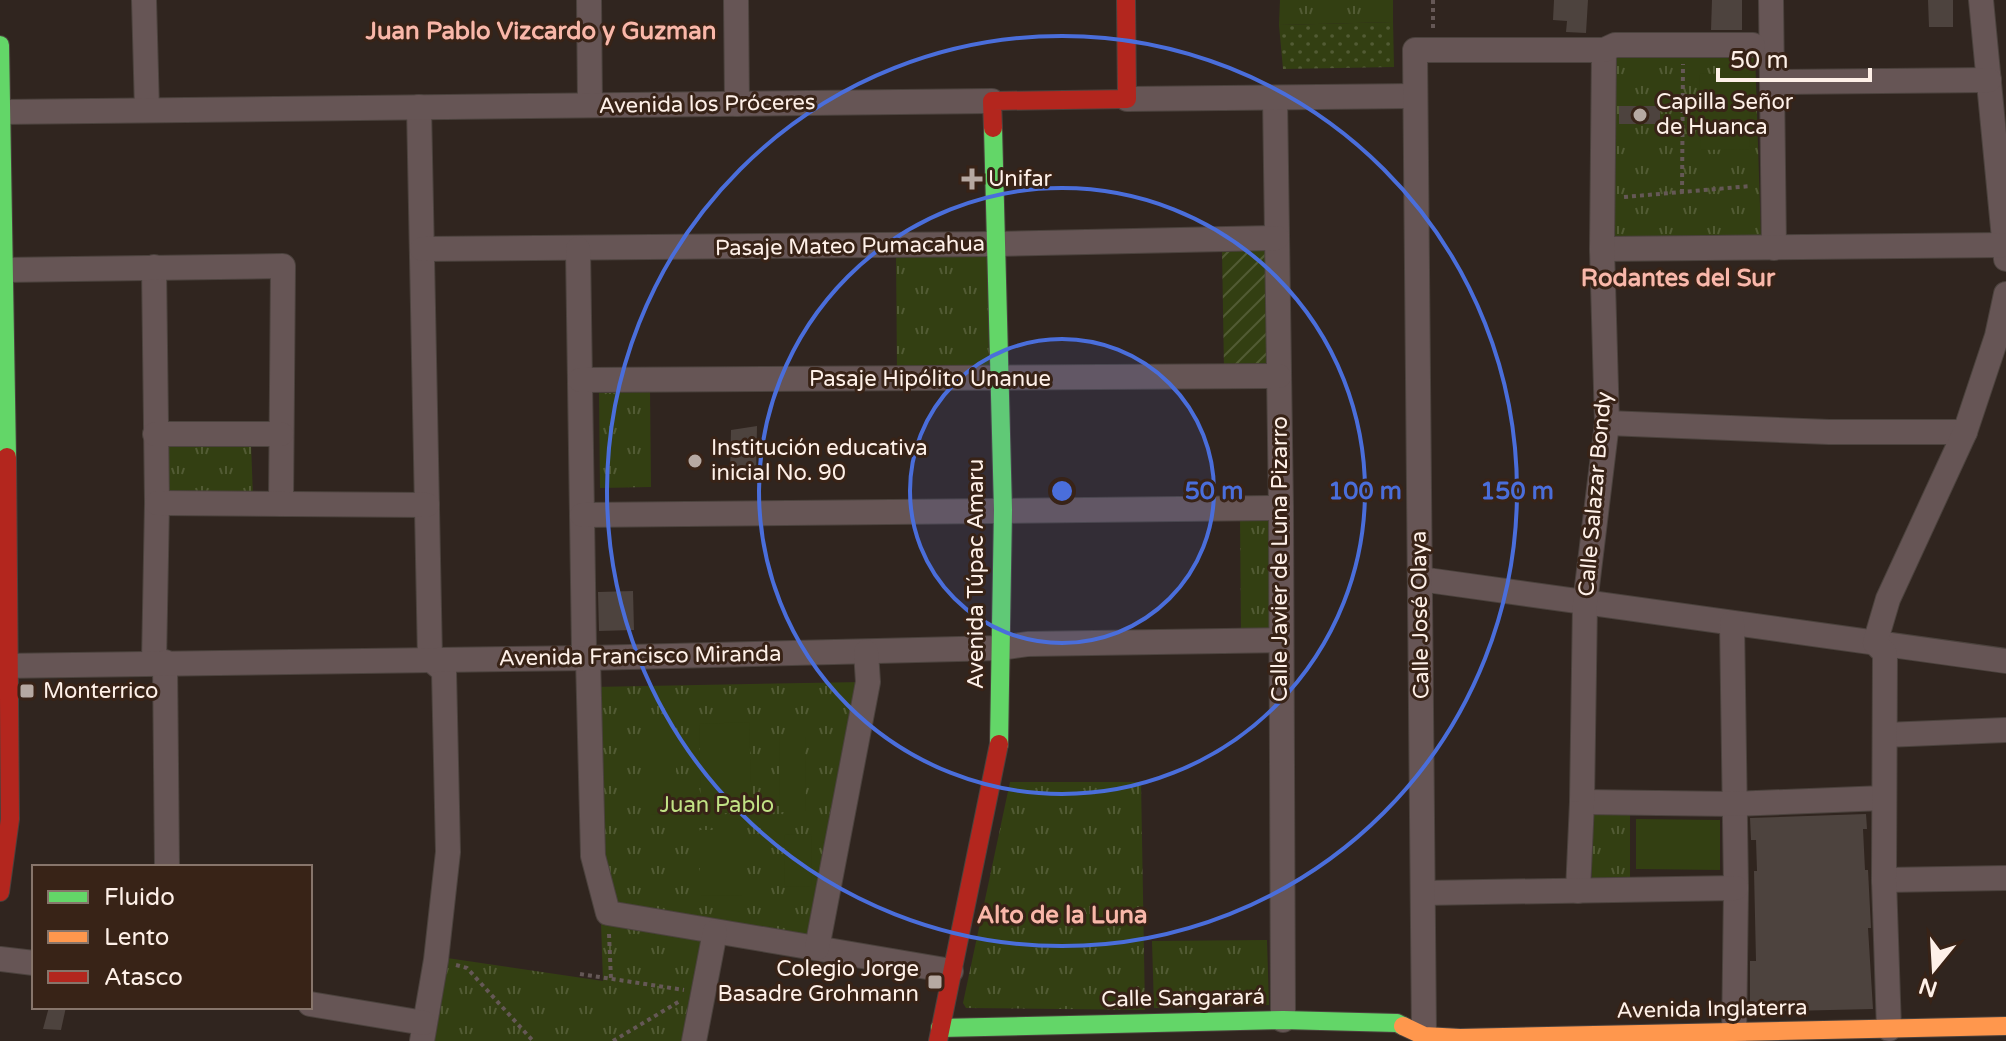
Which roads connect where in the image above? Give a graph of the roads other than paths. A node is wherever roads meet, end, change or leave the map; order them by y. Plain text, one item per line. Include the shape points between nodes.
1 (144, 0) edge
2 (589, 0) edge
3 (736, 0) edge
4 (1126, 0) edge
5 (1771, 0) edge
6 (1981, 0) edge
7 (0, 45) edge
8 (1753, 45) dead end
9 (1604, 50) junction
10 (1989, 80) junction
11 (1772, 82) junction
12 (1414, 96) junction
13 (1275, 98) junction
14 (1127, 99) junction
15 (992, 101) junction
16 (737, 104) junction
17 (590, 105) junction
18 (419, 107) junction
19 (147, 110) junction
20 (0, 112) edge
21 (1277, 238) junction
22 (996, 244) junction
23 (1774, 248) junction
24 (422, 249) junction
25 (578, 249) junction
26 (1602, 249) junction
27 (2005, 252) edge
28 (154, 267) junction
29 (3, 270) junction
30 (2006, 294) edge
31 (1279, 376) junction
32 (999, 379) junction
33 (580, 380) junction
34 (1607, 423) junction
35 (1965, 432) junction
36 (155, 434) junction
37 (281, 434) junction
38 (157, 503) junction
39 (281, 504) junction
40 (427, 505) junction
41 (1281, 508) junction
42 (1003, 510) junction
43 (582, 515) junction
44 (1420, 579) junction
45 (1585, 603) junction
46 (1732, 623) junction
47 (1280, 640) junction
48 (1875, 643) junction
49 (1000, 648) junction
50 (866, 652) junction
51 (588, 658) junction
52 (430, 659) junction
53 (2006, 661) edge
54 (160, 662) junction
55 (5, 665) edge
56 (2006, 730) edge
57 (1885, 735) junction
58 (1884, 798) junction
59 (1582, 802) junction
60 (1733, 804) junction
61 (167, 865) edge
62 (2006, 878) edge
63 (1884, 880) junction
64 (1736, 888) junction
65 (1578, 891) junction
66 (0, 892) edge
67 (1423, 893) junction
68 (715, 932) junction
69 (817, 948) junction
70 (0, 959) edge
71 (32, 963) edge
72 (951, 971) junction
73 (312, 1004) edge
74 (1283, 1020) junction
75 (2006, 1026) edge
76 (1889, 1029) junction
77 (423, 1032) edge
78 (939, 1034) edge
79 (1735, 1037) edge
80 (1425, 1038) edge
81 (694, 1041) edge

1 - 19 street
2 - 17 street
3 - 16 street
4 - 14 street
5 - 11 street
6 - 10 street
7 - 20 street
8 - 9 street via 1615,45
9 - 12 street, Calle José Olaya via 1424,50
9 - 26 street, Calle Salazar Bondy
10 - 11 street
10 - 27 street
11 - 23 street
12 - 13 street, Avenida los Próceres
12 - 44 street, Calle José Olaya
13 - 14 street, Avenida los Próceres
13 - 21 street, Calle Javier de Luna Pizarro
14 - 15 street, Avenida los Próceres
15 - 16 street, Avenida los Próceres
15 - 22 street, Avenida Túpac Amaru
16 - 17 street, Avenida los Próceres
17 - 18 street, Avenida los Próceres
18 - 19 street, Avenida los Próceres
18 - 24 street
19 - 20 street, Avenida los Próceres
20 - 29 street
21 - 22 street, Pasaje Mateo Pumacahua
21 - 31 street, Calle Javier de Luna Pizarro
22 - 25 street, Pasaje Mateo Pumacahua
22 - 32 street, Avenida Túpac Amaru
23 - 26 street
23 - 27 street
24 - 25 street, Pasaje Mateo Pumacahua
24 - 40 street
25 - 33 street
26 - 34 street, Calle Salazar Bondy
28 - 29 street
28 - 36 street
28 - 37 street via 283,266
29 - 55 street
30 - 35 street
31 - 32 street, Pasaje Hipólito Unanue
31 - 41 street, Calle Javier de Luna Pizarro
32 - 33 street, Pasaje Hipólito Unanue
32 - 42 street, Avenida Túpac Amaru
33 - 43 street
34 - 35 street
34 - 45 street, Calle Salazar Bondy
35 - 48 street via 1888,599
36 - 37 street
36 - 38 street
37 - 39 street
38 - 39 street
38 - 54 street
39 - 40 street
40 - 52 street
41 - 42 street
41 - 47 street, Calle Javier de Luna Pizarro
42 - 43 street
42 - 49 street, Avenida Túpac Amaru
43 - 51 street
44 - 45 street
44 - 67 street, Calle José Olaya
45 - 46 street
45 - 59 street, Calle Salazar Bondy
46 - 48 street
46 - 60 street
47 - 49 street, Avenida Francisco Miranda
47 - 74 street, Calle Javier de Luna Pizarro
48 - 53 street
48 - 57 street via 1885,653
49 - 50 street, Avenida Francisco Miranda
49 - 72 street, Avenida Túpac Amaru via 999,750
50 - 51 street, Avenida Francisco Miranda
50 - 69 street via 868,682
51 - 52 street, Avenida Francisco Miranda
51 - 68 street via 593,856 608,913
52 - 54 street, Avenida Francisco Miranda
52 - 77 street via 444,671 448,836
54 - 55 street, Avenida Francisco Miranda
54 - 61 street
55 - 66 street via 10,819
56 - 57 street
57 - 58 street
58 - 60 street
58 - 63 street
59 - 60 street
59 - 65 street, Calle Salazar Bondy
60 - 64 street
62 - 63 street
63 - 76 street
64 - 65 street
64 - 79 street
65 - 67 street
67 - 80 street, Calle José Olaya
68 - 69 street
68 - 81 street
69 - 72 street
70 - 71 street
72 - 78 street, Avenida Túpac Amaru
73 - 77 street
74 - 78 street, Calle Sangarará
74 - 80 street, Calle Sangarará via 1397,1023
75 - 76 street, Avenida Inglaterra
76 - 79 street, Avenida Inglaterra
79 - 80 street, Avenida Inglaterra

